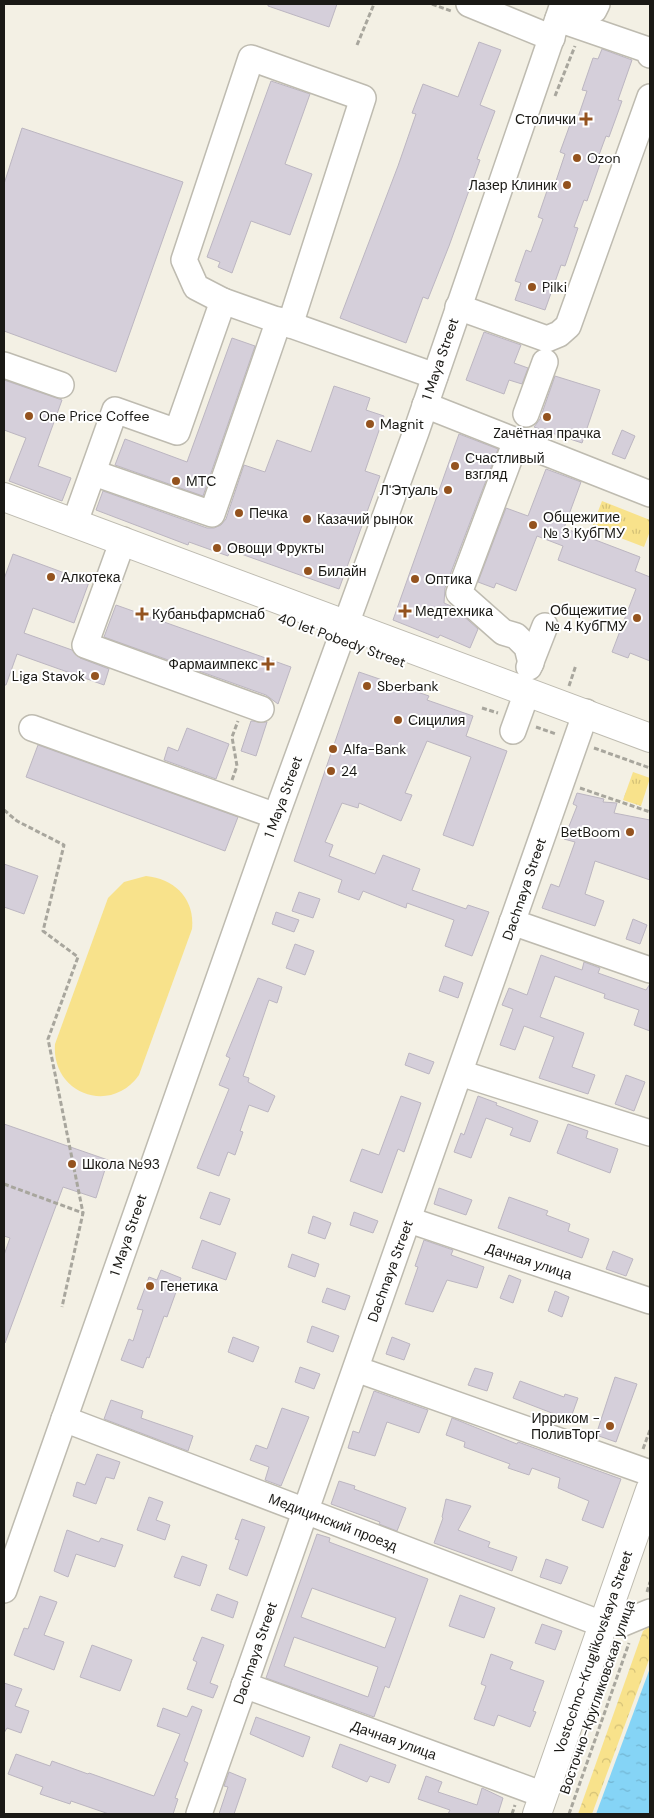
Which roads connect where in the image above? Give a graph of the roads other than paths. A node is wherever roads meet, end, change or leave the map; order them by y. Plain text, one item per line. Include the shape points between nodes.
1 (469, 4) edge
2 (580, 4) edge
3 (597, 4) edge
4 (558, 20) edge
5 (650, 55) edge
6 (650, 97) edge
7 (223, 301) junction
8 (458, 307) junction
9 (285, 322) junction
10 (545, 362) dead end
11 (4, 365) edge
12 (435, 376) junction
13 (61, 385) dead end
14 (425, 405) junction
15 (526, 414) dead end
16 (516, 441) junction
17 (94, 473) junction
18 (650, 494) edge
19 (4, 497) edge
20 (4, 517) edge
21 (75, 522) junction
22 (120, 548) junction
23 (545, 626) dead end
24 (344, 631) junction
25 (531, 663) junction
26 (252, 706) road end
27 (519, 708) junction
28 (32, 728) dead end
29 (575, 729) junction
30 (649, 750) edge
31 (276, 816) junction
32 (512, 922) junction
33 (650, 970) edge
34 (460, 1073) junction
35 (650, 1133) edge
36 (409, 1220) junction
37 (650, 1301) edge
38 (356, 1369) junction
39 (64, 1419) junction
40 (650, 1473) edge
41 (650, 1490) edge
42 (305, 1512) junction
43 (650, 1547) edge
44 (4, 1590) edge
45 (628, 1620) edge
46 (244, 1684) junction
47 (546, 1808) edge
48 (199, 1814) edge

1 - 4 street
2 - 3 street via 594,10
4 - 5 street via 648,50
4 - 8 street, 1 Maya Street
6 - 8 street via 568,326 547,339
7 - 9 street
7 - 9 street via 196,288 184,260 251,58 363,98
7 - 17 street via 177,432 115,410
8 - 12 street, 1 Maya Street
9 - 12 street
9 - 17 street via 212,514
10 - 15 street
11 - 13 street
12 - 14 street, 1 Maya Street
14 - 16 street
14 - 24 street, 1 Maya Street
16 - 18 street
16 - 25 street via 459,593 497,627 516,636 527,647
17 - 21 street
19 - 21 main road, 40 let Pobedy Street
20 - 22 main road, 40 let Pobedy Street
21 - 22 main road, 40 let Pobedy Street
22 - 24 main road, 40 let Pobedy Street
22 - 26 street via 85,645
23 - 25 street
24 - 27 main road, 40 let Pobedy Street
24 - 31 street, 1 Maya Street
25 - 27 street
27 - 29 main road, 40 let Pobedy Street
28 - 31 street
29 - 30 main road, 40 let Pobedy Street
29 - 32 street, Dachnaya Street
31 - 39 street, 1 Maya Street
32 - 33 street
32 - 34 street, Dachnaya Street
34 - 35 street
34 - 36 street, Dachnaya Street
36 - 37 street, Дачная улица
36 - 38 street, Dachnaya Street
38 - 40 street
38 - 42 street, Dachnaya Street
39 - 42 street, Медицинский проезд
39 - 44 street, 1 Maya Street
41 - 45 main road, Vostochno-Kruglikovskaya Street
42 - 45 street, Медицинский проезд
42 - 46 street, Dachnaya Street
43 - 45 main road, Vostochno-Kruglikovskaya Street
45 - 47 main road, Восточно-Кругликовская улица
46 - 47 street, Дачная улица
46 - 48 street, Dachnaya Street

